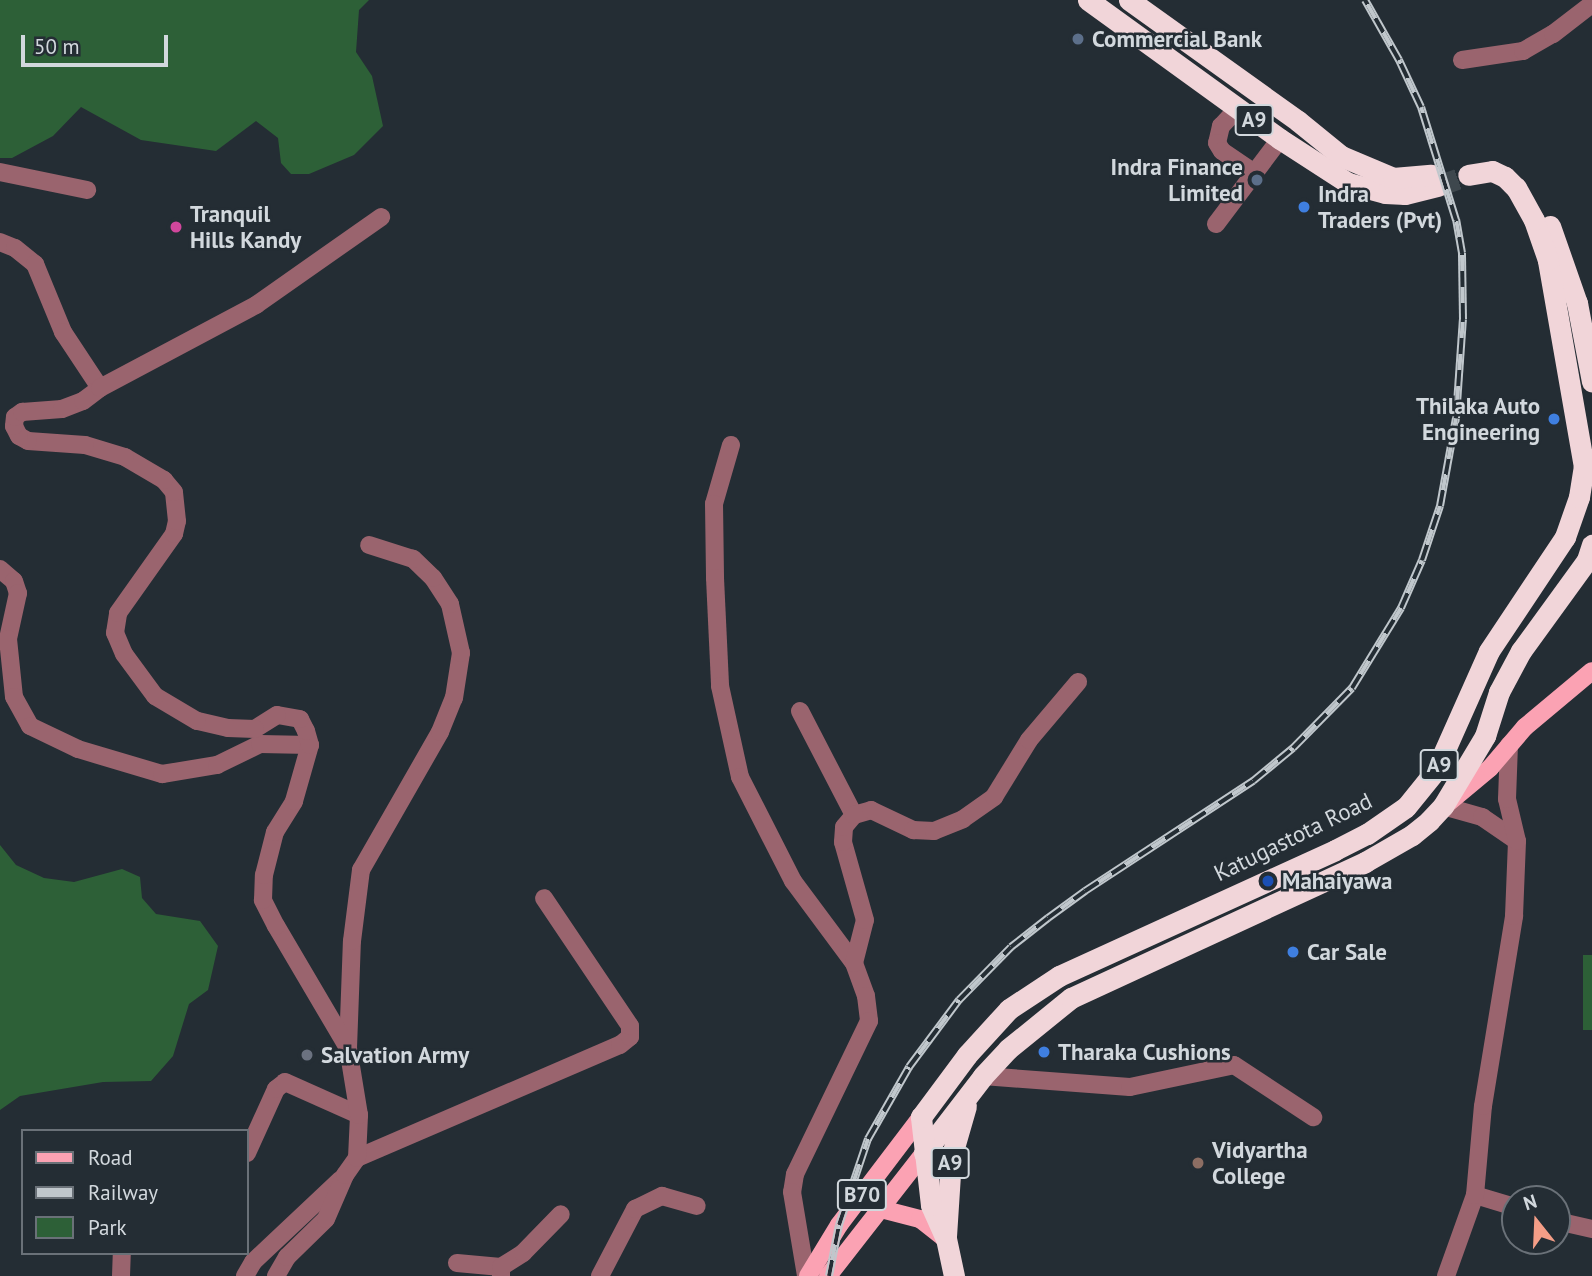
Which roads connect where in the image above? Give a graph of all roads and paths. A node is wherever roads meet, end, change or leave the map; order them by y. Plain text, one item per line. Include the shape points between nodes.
1 (1088, 0) edge
2 (1129, 0) edge
3 (1592, 4) edge
4 (1462, 60) dead end
5 (1238, 107) junction
6 (1280, 139) junction
7 (0, 172) edge
8 (1255, 173) junction
9 (87, 190) dead end
10 (381, 217) dead end
11 (1216, 224) dead end
12 (0, 242) edge
13 (1582, 329) junction
14 (1592, 348) edge
15 (1592, 382) edge
16 (100, 388) junction
17 (731, 445) dead end
18 (1588, 477) edge
19 (369, 545) dead end
20 (1592, 545) edge
21 (0, 569) edge
22 (1592, 671) edge
23 (1078, 682) dead end
24 (800, 711) dead end
25 (310, 745) junction
26 (1509, 745) junction
27 (1443, 806) junction
28 (854, 816) junction
29 (1517, 841) junction
30 (544, 898) dead end
31 (854, 962) junction
32 (348, 1048) junction
33 (977, 1084) junction
34 (359, 1115) junction
35 (921, 1117) junction
36 (1312, 1117) dead end
37 (248, 1151) edge
38 (924, 1153) junction
39 (357, 1158) junction
40 (345, 1175) junction
41 (1475, 1195) junction
42 (1501, 1203) edge
43 (697, 1206) dead end
44 (881, 1209) junction
45 (561, 1214) dead end
46 (1571, 1224) edge
47 (1592, 1229) edge
48 (946, 1239) junction
49 (122, 1255) edge
50 (457, 1264) dead end
51 (501, 1272) edge
52 (121, 1276) edge
53 (245, 1276) edge
54 (276, 1276) edge
55 (600, 1276) edge
56 (807, 1276) edge
57 (828, 1276) edge
58 (954, 1276) edge
59 (1446, 1276) edge

1 - 5 highway, A9
2 - 6 highway, A9 via 1341,156 1393,178 1436,180 1405,194 1365,189
3 - 4 street via 1523,51
5 - 6 highway, A9
5 - 8 street via 1221,126 1217,143
6 - 8 street
7 - 9 street
8 - 11 street
10 - 16 street via 256,304
12 - 16 street via 35,264 63,332
13 - 14 main road
13 - 15 highway, Katugastota Road / A9
13 - 18 highway, Katugastota Road / A9 via 1564,261 1528,181 1505,161 1488,157 1465,169 1505,177 1534,219 1558,302
16 - 25 street via 62,409 22,412 15,417 14,426 28,441 85,445 125,457 164,480 174,492 174,534 118,613 115,633 124,654 155,696 197,721 228,729 255,729 277,715 291,715 300,719
17 - 31 street via 714,504 715,578 720,686 740,777 793,881
18 - 35 highway, Katugastota Road / A9 via 1558,550 1494,643 1436,771 1406,807 1356,839 1059,976 1030,994 1009,1009 967,1055
19 - 32 street via 414,559 433,578 450,604 461,653 454,698 440,732 361,870 352,941
20 - 27 highway, A9 via 1587,560 1507,674 1485,736
21 - 25 street via 14,580 18,593 8,639 14,697 30,726 78,749 162,774 217,765 260,744
22 - 26 main road
23 - 28 street via 1028,740 994,797 963,820 934,831 913,830 872,810
24 - 28 street
25 - 32 street via 294,801 275,832 264,875 264,900
26 - 27 main road via 1490,768
26 - 29 street via 1507,799
27 - 29 street via 1482,817
27 - 33 highway, A9 via 1412,835 1365,862 1071,998 1028,1030
28 - 31 street via 844,828 843,842 865,920
29 - 41 street via 1514,916 1483,1107
30 - 39 street via 630,1026 630,1037
31 - 56 street via 869,1021 795,1174 792,1192
32 - 34 street
33 - 36 street via 1130,1087 1234,1065
33 - 38 highway
33 - 48 highway, A9 via 951,1158
34 - 37 street via 285,1082 275,1089
34 - 39 street
35 - 38 highway, A9
35 - 56 main road, B70 via 839,1225
38 - 44 main road, B70
38 - 48 highway, A9 via 931,1205
39 - 40 street
40 - 53 street via 253,1262
40 - 54 street via 326,1219 287,1257
41 - 42 street
41 - 59 street
43 - 55 street via 662,1196 635,1209
44 - 48 main road via 920,1219
44 - 57 main road, B70
45 - 51 street
46 - 47 street
48 - 58 highway, A9
49 - 52 street
50 - 51 street

